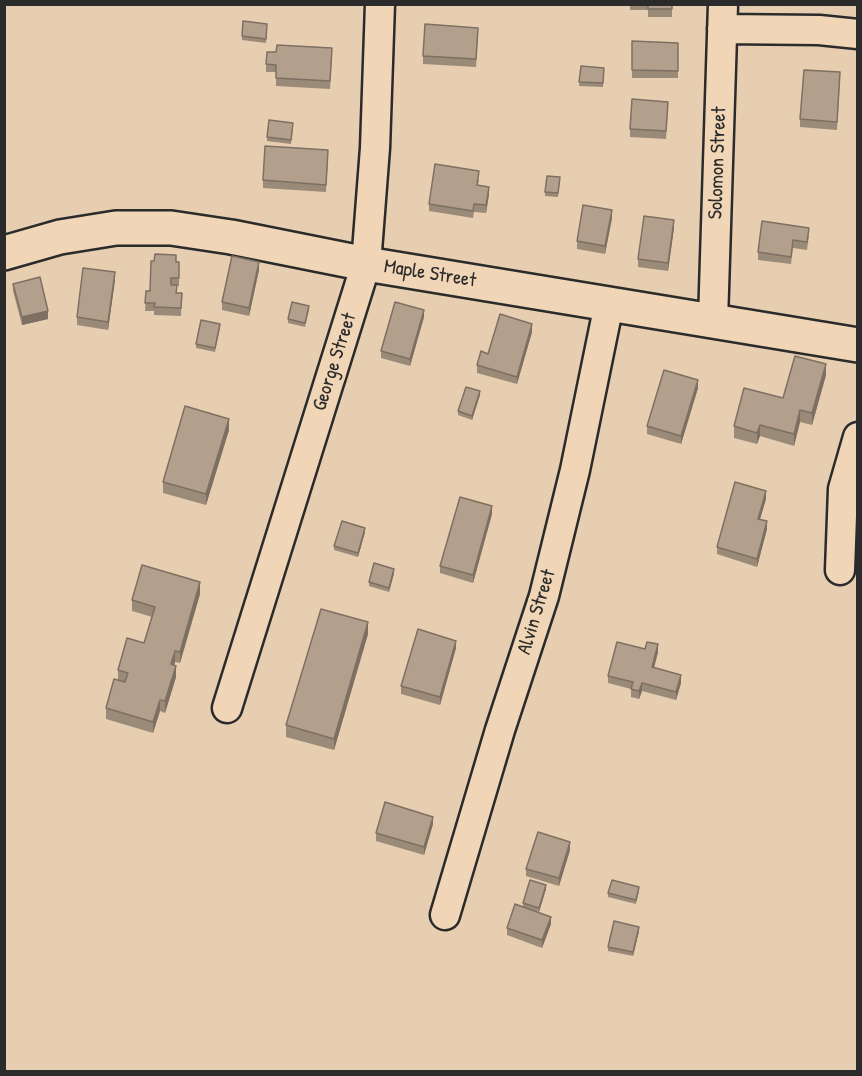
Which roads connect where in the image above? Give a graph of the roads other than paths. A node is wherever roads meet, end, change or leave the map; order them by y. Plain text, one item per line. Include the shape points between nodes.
1 (380, 4) edge
2 (723, 17) edge
3 (858, 34) edge
4 (4, 253) edge
5 (366, 264) junction
6 (609, 304) junction
7 (713, 321) junction
8 (858, 345) edge
9 (858, 437) edge
10 (840, 570) dead end
11 (227, 708) dead end
12 (445, 915) dead end

1 - 5 street, George Street
2 - 3 street
2 - 7 street, Solomon Street
4 - 5 main road, Maple Street via 60,237 116,228 171,228
5 - 6 main road, Maple Street
5 - 11 street, George Street
6 - 7 main road, Maple Street
6 - 12 street, Alvin Street via 544,596
7 - 8 main road, Maple Street
9 - 10 street via 843,489

